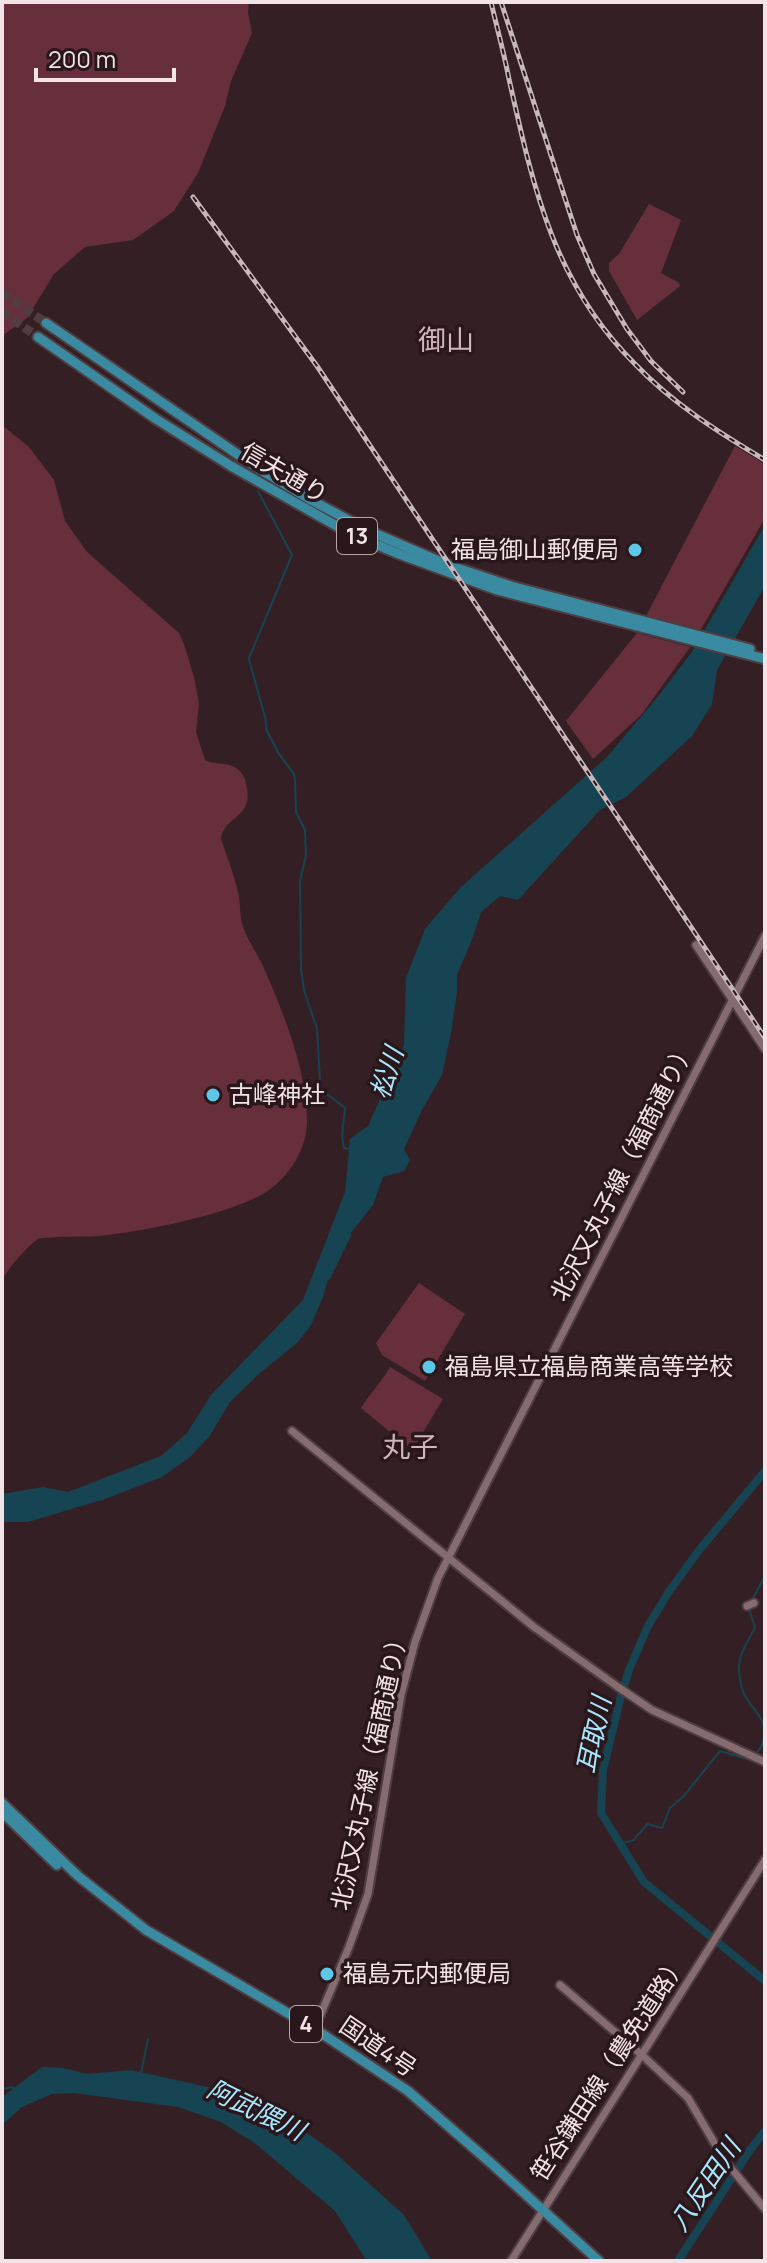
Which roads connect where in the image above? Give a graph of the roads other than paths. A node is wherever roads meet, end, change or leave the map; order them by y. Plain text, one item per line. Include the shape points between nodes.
1 (46, 323) tunnel mouth
2 (38, 337) tunnel mouth
3 (637, 623) junction
4 (765, 652) edge
5 (765, 659) edge
6 (765, 936) edge
7 (696, 945) dead end
8 (733, 1000) junction
9 (765, 1049) edge
10 (292, 1431) dead end
11 (448, 1557) junction
12 (765, 1762) edge
13 (2, 1803) edge
14 (2, 1812) edge
15 (765, 1860) edge
16 (560, 1985) dead end
17 (314, 2032) junction
18 (642, 2055) junction
19 (765, 2209) edge
20 (541, 2211) junction
21 (511, 2261) edge
22 (591, 2261) edge
23 (599, 2261) edge

1 - 3 highway, 信夫通り / 13 via 259,469 342,518 471,574
2 - 3 highway, 信夫通り / 13 via 156,419 349,533 497,590
3 - 4 highway, 信夫通り / 13
3 - 5 highway, 信夫通り / 13
6 - 8 street, 北沢又丸子線（福商通り）
7 - 8 street
8 - 9 street
8 - 11 street, 北沢又丸子線（福商通り）
10 - 11 street
11 - 12 street via 534,1627 652,1710
11 - 17 street, 北沢又丸子線（福商通り） via 401,1695 368,1894
13 - 17 highway, 国道4号 / 4 via 130,1919
14 - 17 highway, 国道4号 / 4 via 81,1887 141,1933
15 - 18 street, 笹谷鎌田線（農免道路）
16 - 18 street
17 - 20 highway, 国道4号 / 4 via 423,2110
18 - 19 street via 688,2098 729,2166
18 - 20 street, 笹谷鎌田線（農免道路）
20 - 21 street, 笹谷鎌田線（農免道路）
20 - 22 highway, 国道4号 / 4
20 - 23 highway, 国道4号 / 4

